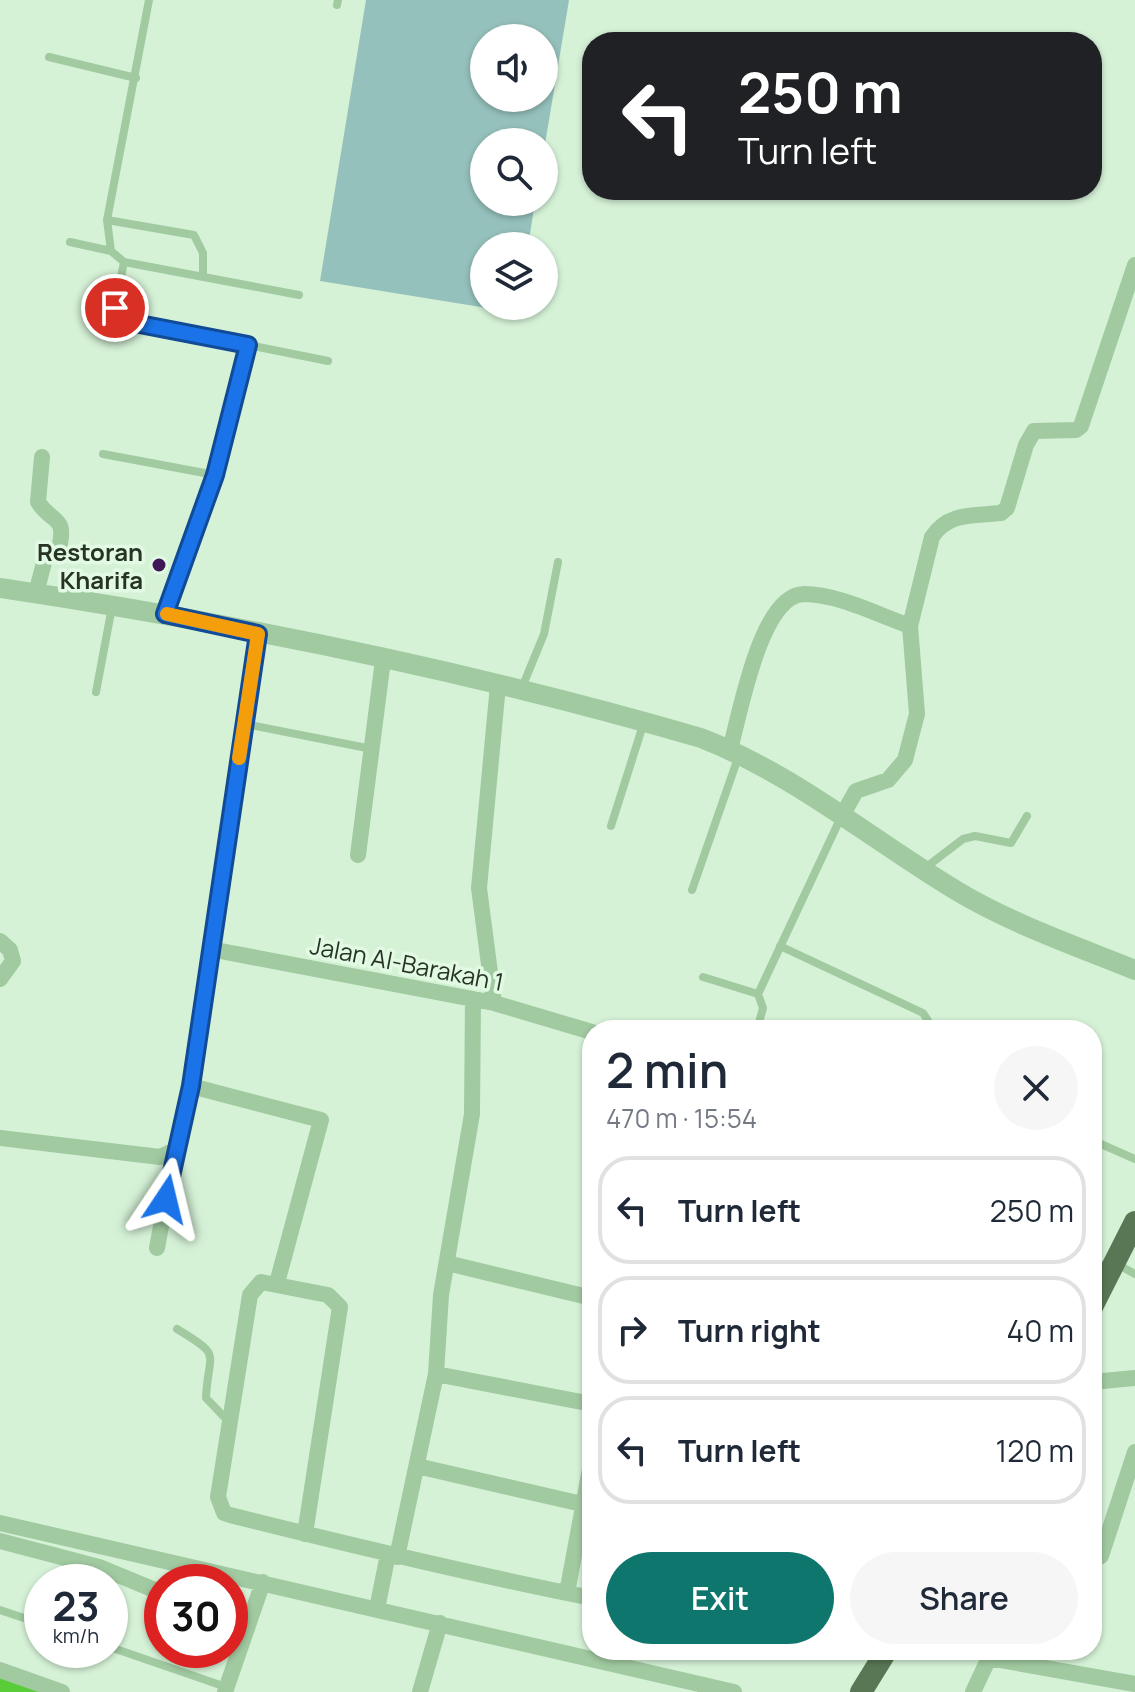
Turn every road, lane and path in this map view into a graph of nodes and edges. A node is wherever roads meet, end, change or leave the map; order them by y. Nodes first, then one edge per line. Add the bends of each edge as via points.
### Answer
1 (149, 0) edge
2 (49, 57) dead end
3 (136, 78) junction
4 (107, 220) junction
5 (70, 242) dead end
6 (111, 251) junction
7 (124, 262) junction
8 (1135, 265) edge
9 (203, 277) junction
10 (299, 295) dead end
11 (248, 345) junction
12 (328, 361) dead end
13 (103, 454) dead end
14 (42, 457) dead end
15 (215, 475) junction
16 (558, 562) dead end
17 (0, 588) edge
18 (36, 593) junction
19 (112, 605) junction
20 (165, 614) junction
21 (910, 626) junction
22 (258, 634) junction
23 (383, 660) junction
24 (498, 685) junction
25 (521, 691) junction
26 (96, 692) dead end
27 (645, 721) junction
28 (245, 724) junction
29 (372, 749) junction
30 (735, 751) junction
31 (843, 814) junction
32 (1027, 816) dead end
33 (611, 826) dead end
34 (358, 855) dead end
35 (925, 869) junction
36 (692, 890) dead end
37 (0, 941) edge
38 (780, 946) junction
39 (210, 949) junction
40 (1135, 970) edge
41 (703, 977) dead end
42 (0, 979) edge
43 (758, 994) junction
44 (473, 999) junction
45 (494, 1003) junction
46 (760, 1020) edge
47 (928, 1020) edge
48 (582, 1029) edge
49 (191, 1086) junction
50 (0, 1138) edge
51 (1102, 1144) edge
52 (175, 1150) junction
53 (1135, 1159) edge
54 (1135, 1222) edge
55 (157, 1248) dead end
56 (447, 1263) junction
57 (1113, 1269) edge
58 (277, 1283) junction
59 (1102, 1289) edge
60 (582, 1296) edge
61 (177, 1329) dead end
62 (436, 1374) junction
63 (1135, 1378) edge
64 (1102, 1381) edge
65 (582, 1402) edge
66 (229, 1423) junction
67 (1135, 1452) edge
68 (417, 1466) junction
69 (582, 1504) joint
70 (0, 1523) edge
71 (305, 1534) junction
72 (0, 1541) edge
73 (1102, 1553) edge
74 (393, 1555) junction
75 (263, 1582) junction
76 (144, 1586) edge
77 (567, 1593) junction
78 (582, 1596) edge
79 (377, 1609) junction
80 (0, 1610) edge
81 (24, 1618) edge
82 (440, 1623) junction
83 (248, 1626) edge
84 (128, 1654) edge
85 (881, 1660) edge
86 (983, 1660) edge
87 (1015, 1660) edge
88 (234, 1668) edge
89 (0, 1670) edge
90 (662, 1684) edge
91 (1135, 1684) edge
92 (226, 1690) edge
93 (62, 1692) edge
94 (420, 1692) edge
95 (734, 1692) edge
96 (861, 1692) edge
97 (973, 1692) edge

1 - 3 lane
2 - 3 lane
3 - 4 lane
4 - 6 lane
4 - 9 lane via 194,235 203,253
5 - 6 lane
6 - 7 lane
7 - 9 lane
7 - 11 lane via 115,308 120,319
8 - 21 street via 1081,426 1040,429 1029,436 1011,504 1001,513 952,518 939,526
9 - 10 lane
11 - 12 lane
11 - 15 lane
13 - 15 lane
14 - 18 street via 38,502 61,523 62,531 59,548 45,559
15 - 20 lane
16 - 25 lane via 544,634
17 - 18 street
18 - 19 street
19 - 20 street
19 - 26 lane
20 - 22 street
21 - 30 street via 821,597 803,594 783,602 761,639
21 - 31 street via 917,714 905,760 888,780 856,791
22 - 23 street
22 - 28 street
23 - 24 street
23 - 29 street
24 - 25 street
24 - 45 street via 479,888
25 - 27 street
27 - 30 street
27 - 33 lane
28 - 29 lane
28 - 39 street
29 - 34 street
30 - 31 street
30 - 36 lane
31 - 35 street
31 - 38 lane
32 - 35 lane via 1011,843 963,839
35 - 40 street via 1005,914
37 - 42 street via 13,961
38 - 43 lane
38 - 47 lane via 923,1013
39 - 44 street, Jalan Al-Barakah 1
39 - 49 street
41 - 43 lane
43 - 46 lane via 763,1008
44 - 45 street, Jalan Al-Barakah 1
44 - 56 street via 472,1114
45 - 48 street, Jalan Al-Barakah 1
49 - 52 street
49 - 58 street via 321,1120
50 - 52 street via 160,1157
51 - 53 lane
52 - 55 street
54 - 57 main road
56 - 60 street
56 - 62 street
57 - 59 main road
58 - 66 street via 261,1282 252,1289
58 - 71 street via 328,1295 340,1307
61 - 66 lane via 211,1354 206,1398
62 - 65 street
62 - 68 street
63 - 64 street
66 - 71 street via 220,1509
67 - 73 street
68 - 69 street
68 - 74 street
69 - 77 street
70 - 75 street
71 - 74 street
72 - 76 street via 99,1567
74 - 77 street
74 - 79 street
75 - 79 street
75 - 83 street
77 - 78 street
79 - 82 street
80 - 81 lane
82 - 90 street
82 - 94 street
84 - 92 lane
85 - 96 main road
86 - 97 street
87 - 91 street
88 - 92 street
89 - 93 street
90 - 95 street

